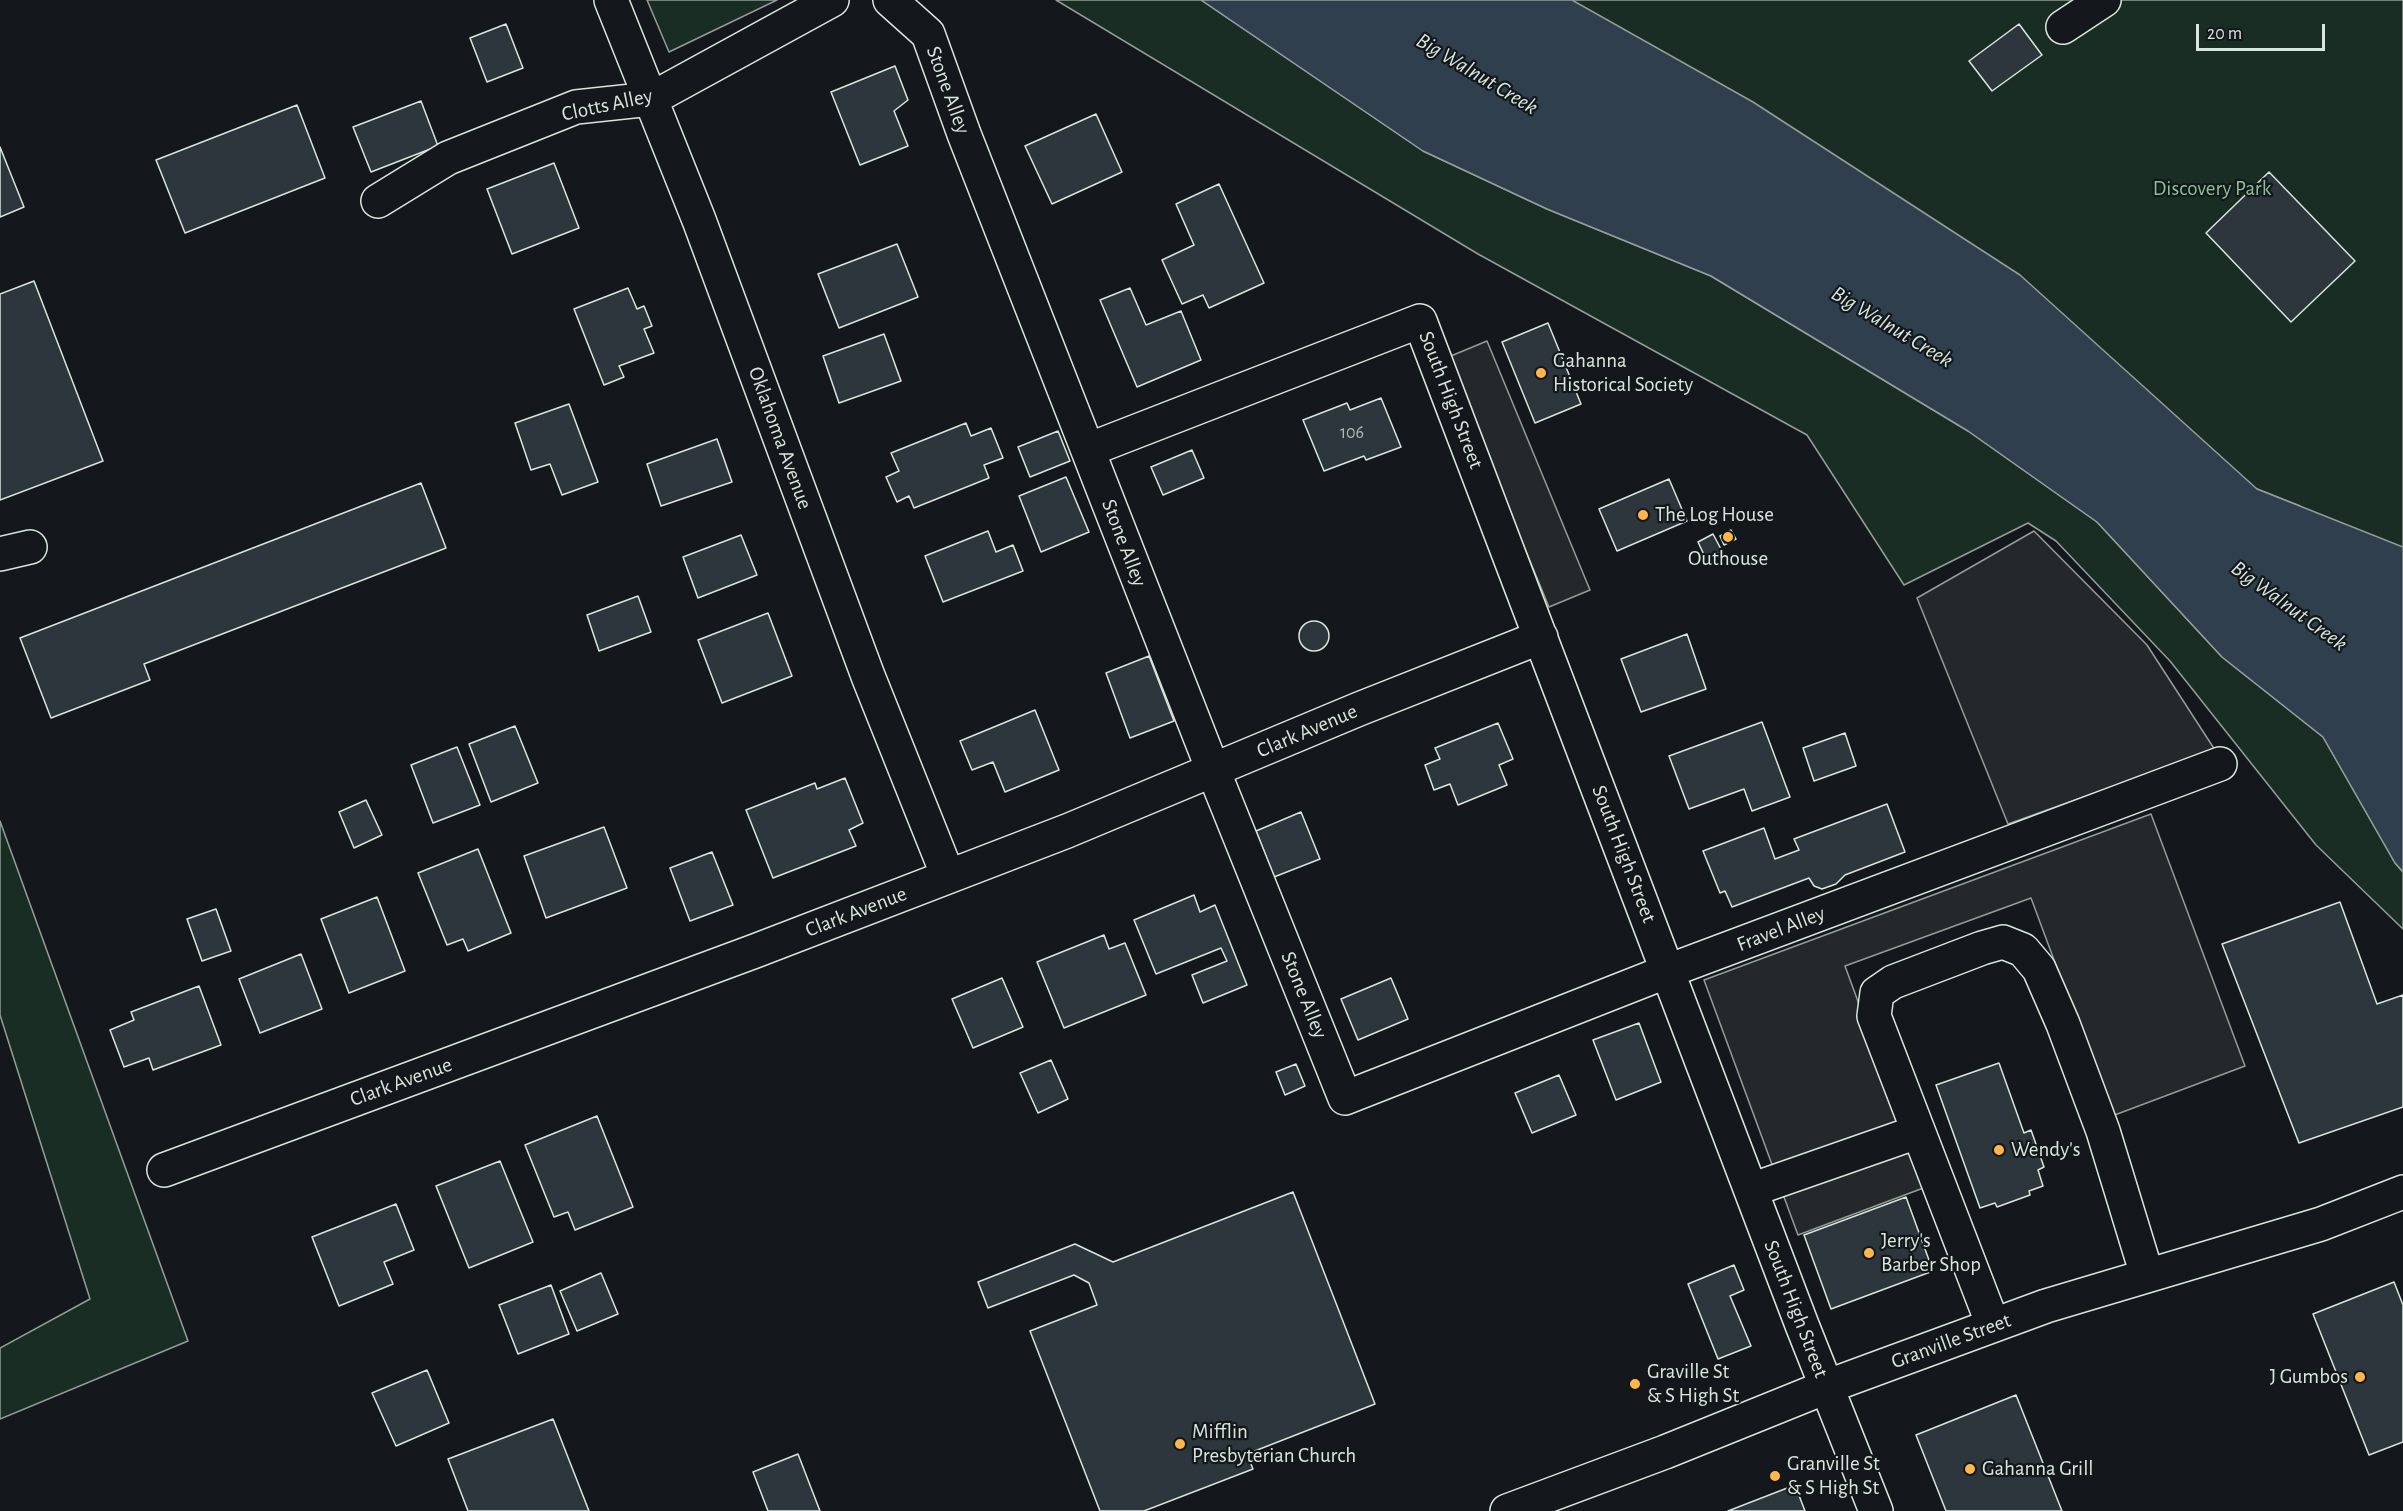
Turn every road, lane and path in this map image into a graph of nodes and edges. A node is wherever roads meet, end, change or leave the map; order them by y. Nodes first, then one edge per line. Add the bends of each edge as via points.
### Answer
1 (611, 0) edge
2 (832, 0) edge
3 (890, 0) edge
4 (2104, 0) edge
5 (2063, 27) dead end
6 (651, 99) junction
7 (378, 201) dead end
8 (1088, 450) junction
9 (1541, 637) junction
10 (2220, 764) dead end
11 (1213, 770) junction
12 (948, 876) junction
13 (1668, 971) junction
14 (1345, 1098) joint
15 (1917, 1132) junction
16 (164, 1170) dead end
17 (1751, 1190) junction
18 (2403, 1192) edge
19 (2147, 1275) junction
20 (1993, 1325) junction
21 (1826, 1387) junction
22 (1507, 1511) edge
23 (1876, 1511) edge

1 - 6 street, Oklahoma Avenue
2 - 6 street, Clotts Alley
3 - 8 street, Stone Alley via 928,34
4 - 5 street
6 - 7 street, Clotts Alley via 576,107 448,158
6 - 12 street, Oklahoma Avenue via 868,676
8 - 9 street, South High Street via 1420,321
8 - 11 street, Stone Alley
9 - 11 street, Clark Avenue
9 - 13 street, South High Street
10 - 13 street, Fravel Alley
11 - 12 street, Clark Avenue
11 - 14 street, Stone Alley
12 - 16 street, Clark Avenue
13 - 14 street, Fravel Alley
13 - 17 street, South High Street
15 - 17 street
15 - 19 street via 1874,1016 1877,993 1893,982 1982,948 2003,942 2023,950 2039,969 2063,1024 2103,1131
15 - 20 street
17 - 21 street, South High Street
18 - 19 street, Granville Street via 2321,1224
19 - 20 street, Granville Street
20 - 21 street, Granville Street
21 - 22 street, Granville Street
21 - 23 street, South High Street

